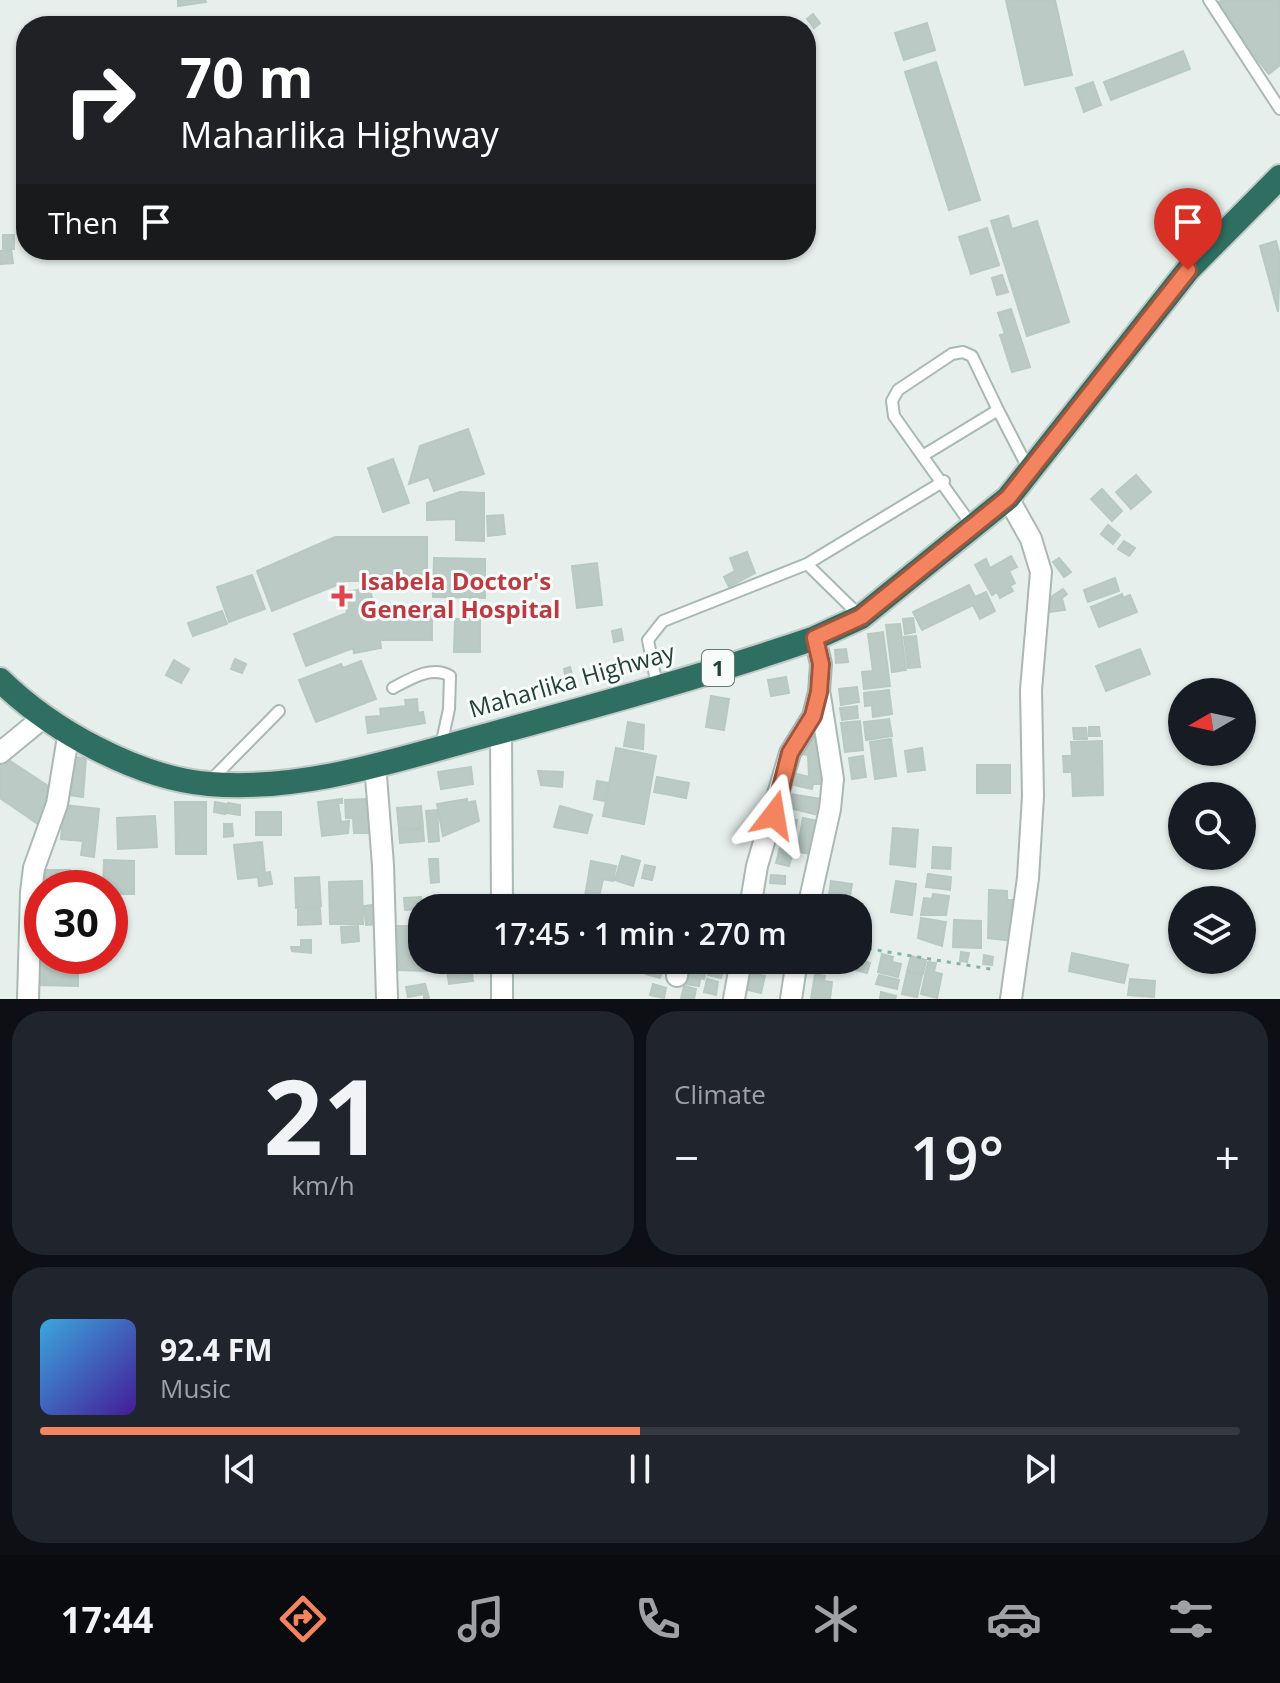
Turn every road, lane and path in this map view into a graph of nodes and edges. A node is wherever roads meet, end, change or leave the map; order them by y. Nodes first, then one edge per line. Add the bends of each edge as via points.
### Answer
1 (1209, 0) edge
2 (1280, 109) edge
3 (1280, 177) edge
4 (998, 410) junction
5 (924, 455) junction
6 (1029, 470) junction
7 (944, 481) junction
8 (1008, 498) junction
9 (974, 528) junction
10 (807, 564) junction
11 (861, 617) junction
12 (815, 638) junction
13 (0, 680) edge
14 (657, 686) junction
15 (393, 688) dead end
16 (819, 692) junction
17 (279, 711) dead end
18 (45, 716) junction
19 (69, 731) junction
20 (501, 731) junction
21 (441, 748) junction
22 (0, 753) edge
23 (375, 764) junction
24 (207, 784) junction
25 (502, 894) edge
26 (752, 894) edge
27 (811, 894) edge
28 (872, 949) edge
29 (1016, 973) junction
30 (502, 974) edge
31 (738, 974) edge
32 (795, 974) edge
33 (28, 999) edge
34 (387, 999) edge
35 (502, 999) edge
36 (734, 999) edge
37 (791, 999) edge
38 (1011, 999) edge

1 - 2 lane
3 - 6 highway, Maharlika Highway / 1 via 1188,270
4 - 5 lane
4 - 5 lane via 972,356 952,354 898,390 892,401 894,416
4 - 6 lane
5 - 7 lane
6 - 8 highway, Maharlika Highway / 1
7 - 9 lane
7 - 10 lane
8 - 9 highway, Maharlika Highway / 1
8 - 29 street via 1031,539 1041,572 1031,690 1031,823
9 - 11 highway, Maharlika Highway / 1
10 - 11 lane
10 - 14 lane via 663,621 648,640
11 - 12 highway, Maharlika Highway / 1
12 - 14 highway, Maharlika Highway / 1
12 - 16 street via 821,664
13 - 18 highway, Maharlika Highway / 1
14 - 20 highway, Maharlika Highway / 1
15 - 21 lane via 426,673 450,676
16 - 26 street via 813,716 790,753
16 - 27 street via 833,779
17 - 24 lane
18 - 19 highway, Maharlika Highway / 1
18 - 22 street
19 - 24 highway, Maharlika Highway / 1 via 146,770
19 - 33 street via 57,804 34,868
20 - 21 highway, Maharlika Highway / 1
20 - 25 street
21 - 23 highway, Maharlika Highway / 1
23 - 24 highway, Maharlika Highway / 1 via 318,779 259,786
23 - 34 street
28 - 29 path
29 - 38 street
30 - 35 street
31 - 36 street
32 - 37 street

